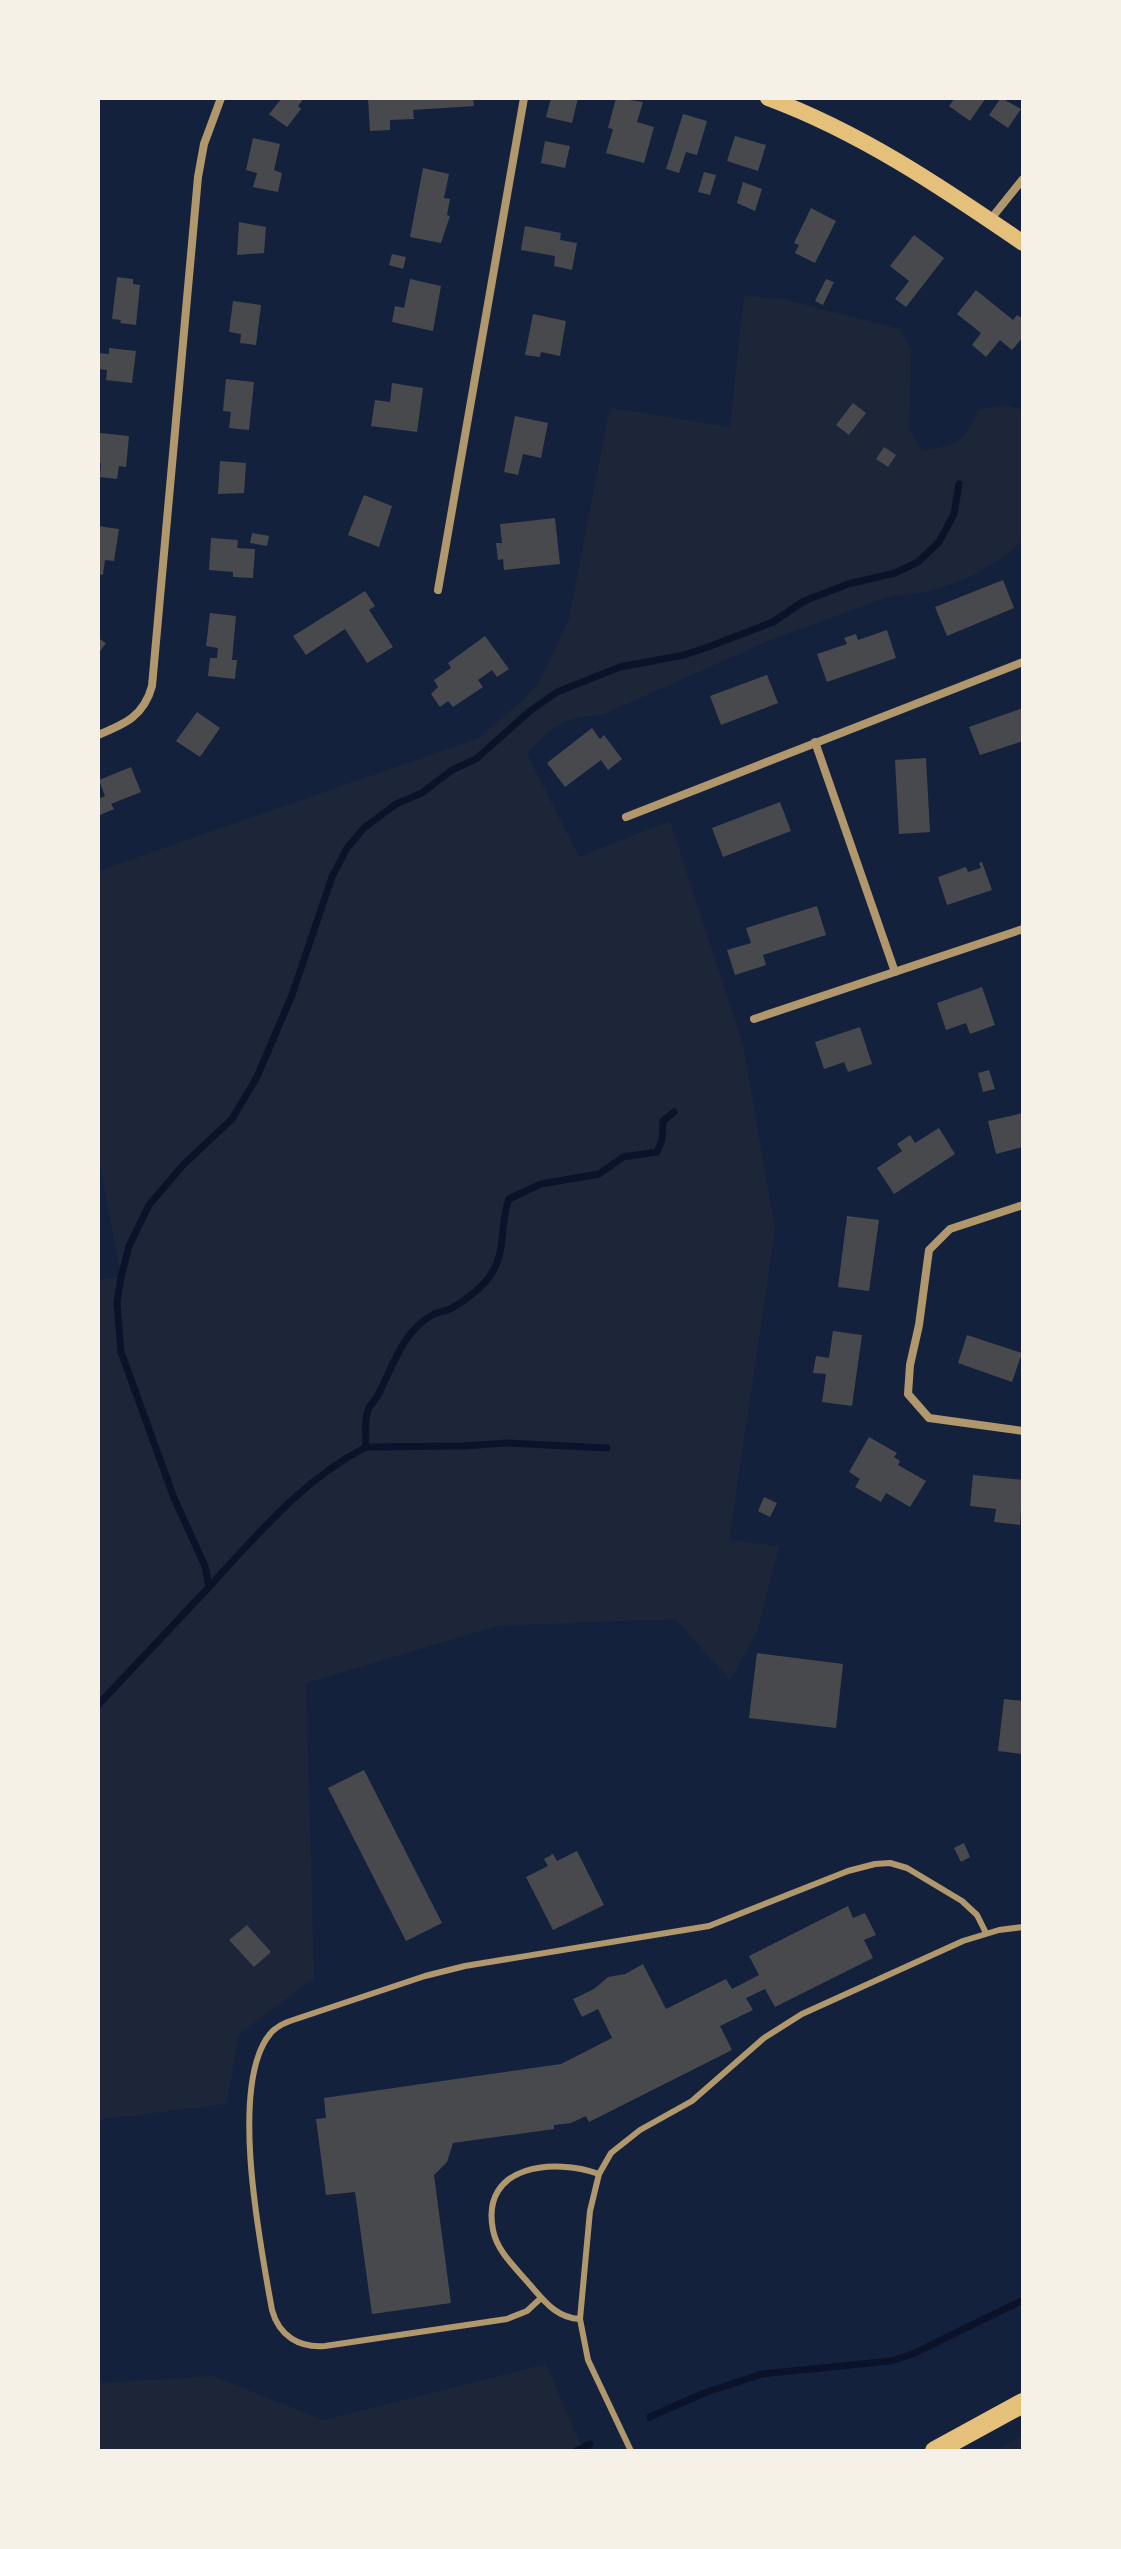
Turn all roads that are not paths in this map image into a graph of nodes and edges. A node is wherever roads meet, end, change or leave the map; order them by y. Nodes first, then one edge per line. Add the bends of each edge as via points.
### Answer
1 (221, 98) edge
2 (524, 98) edge
3 (768, 98) edge
4 (1023, 179) edge
5 (990, 220) junction
6 (1023, 243) edge
7 (438, 590) dead end
8 (1023, 662) edge
9 (98, 735) edge
10 (815, 742) junction
11 (626, 817) dead end
12 (1023, 929) edge
13 (895, 972) junction
14 (754, 1019) dead end
15 (1023, 1205) edge
16 (1023, 1431) edge
17 (1023, 1927) edge
18 (986, 1933) junction
19 (599, 2174) junction
20 (541, 2298) junction
21 (580, 2319) junction
22 (1023, 2403) edge
23 (943, 2449) edge
24 (631, 2451) edge

1 - 9 street via 208,128 198,177 152,686 139,713
2 - 7 street
3 - 5 main road via 866,144
4 - 5 street
5 - 6 main road
8 - 10 street
10 - 11 street
10 - 13 street
12 - 13 street
13 - 14 street
15 - 16 street via 950,1229 929,1250 908,1394 929,1418
17 - 18 lane
18 - 19 lane via 802,2014 692,2101 620,2144
18 - 20 lane via 962,1901 907,1868 875,1864 709,1926 434,1973 276,2028 260,2054 251,2090 248,2140 272,2310 288,2337 318,2346 493,2322 520,2315
19 - 20 lane via 536,2166 515,2175 499,2192 492,2220 496,2240
19 - 21 lane via 590,2211
20 - 21 lane via 562,2316
21 - 24 lane via 588,2360
22 - 23 main road

